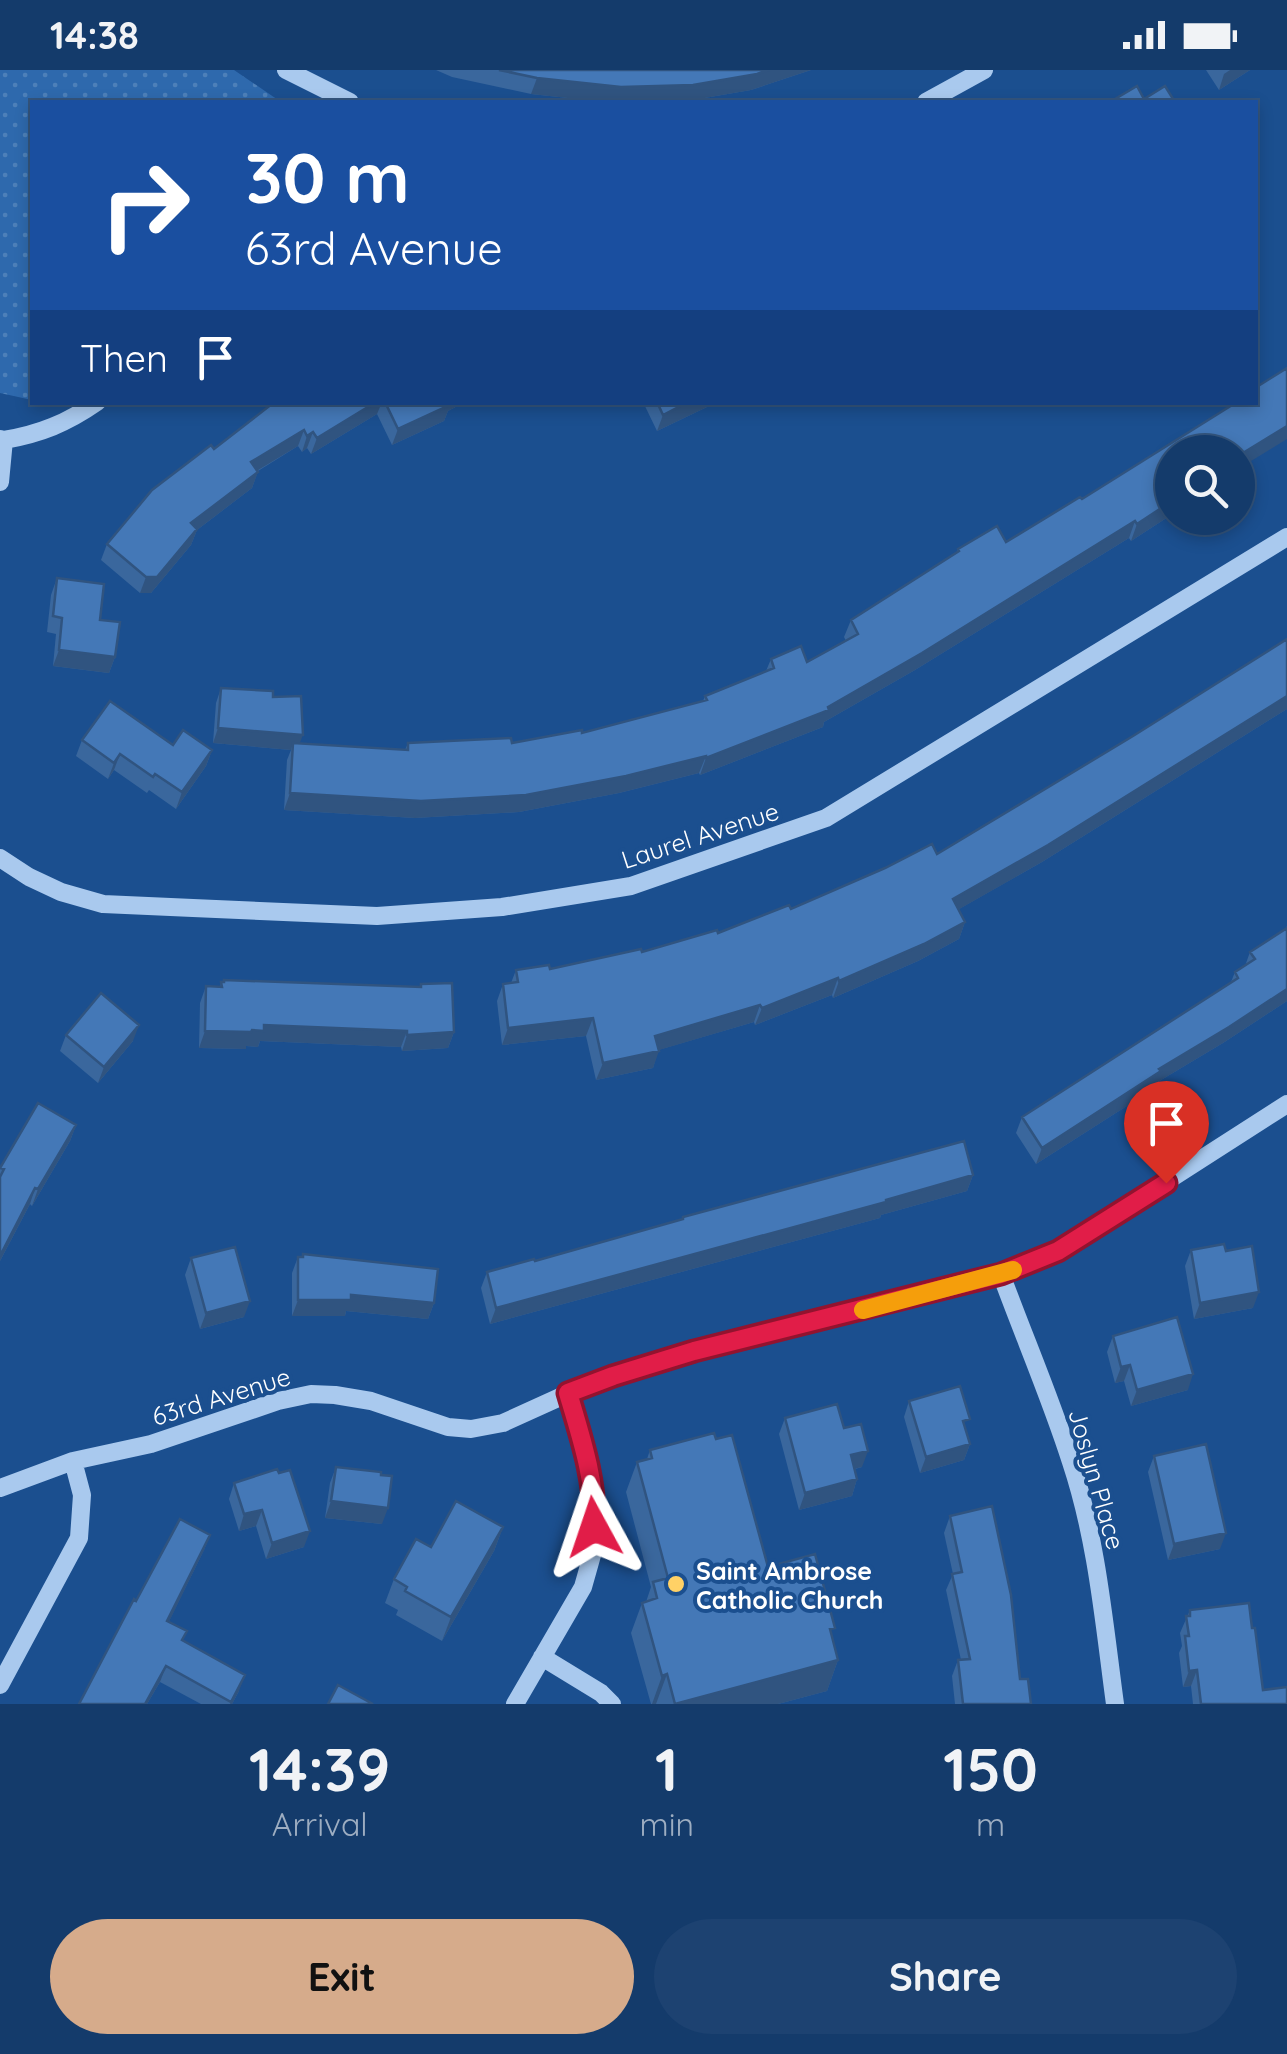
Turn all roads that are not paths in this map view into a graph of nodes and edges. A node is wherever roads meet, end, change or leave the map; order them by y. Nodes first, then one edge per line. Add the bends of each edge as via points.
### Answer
1 (286, 70) edge
2 (984, 70) edge
3 (346, 100) edge
4 (930, 100) edge
5 (92, 405) edge
6 (2, 440) edge
7 (0, 482) edge
8 (1287, 537) edge
9 (0, 858) edge
10 (1287, 1104) edge
11 (1001, 1274) junction
12 (568, 1393) junction
13 (73, 1461) junction
14 (0, 1488) edge
15 (542, 1657) junction
16 (0, 1684) edge
17 (515, 1704) edge
18 (612, 1704) edge
19 (1114, 1704) edge

1 - 3 street
2 - 4 street
5 - 6 street via 35,435
6 - 7 street
8 - 9 street, Laurel Avenue via 826,818 632,886 502,907 377,916 211,909 103,904 62,892
10 - 11 street, 63rd Avenue via 1058,1251
11 - 12 street, 63rd Avenue via 694,1351
11 - 19 street, Joslyn Place via 1084,1508
12 - 13 street, 63rd Avenue via 503,1423 472,1429 372,1402 311,1394
12 - 15 street via 595,1506 594,1548 583,1586
13 - 14 street, 63rd Avenue
13 - 16 street via 82,1495 79,1538
15 - 17 street
15 - 18 street

